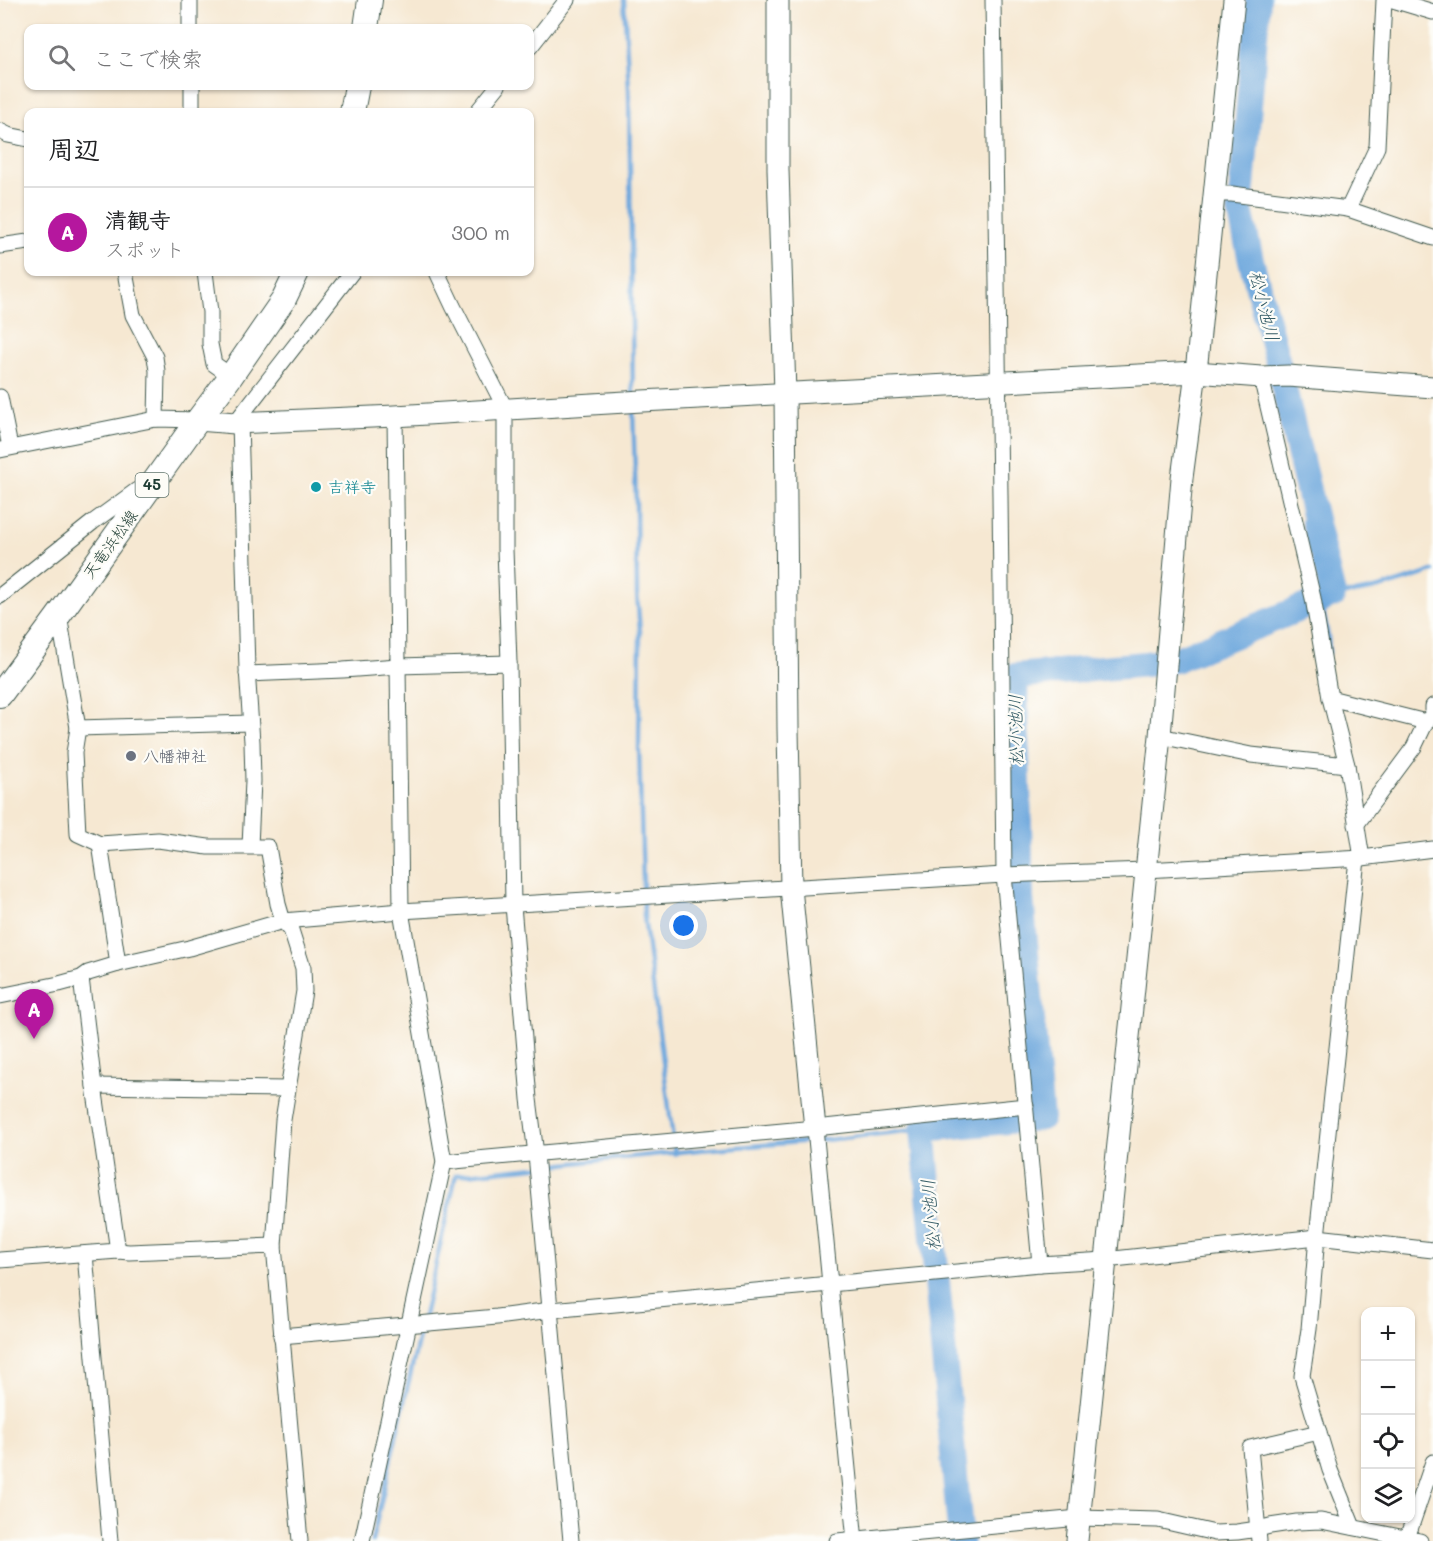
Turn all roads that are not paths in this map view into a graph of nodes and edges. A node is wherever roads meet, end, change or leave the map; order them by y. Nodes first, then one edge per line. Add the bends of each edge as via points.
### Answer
1 (190, 0) edge
2 (370, 0) edge
3 (567, 0) edge
4 (778, 0) edge
5 (993, 0) edge
6 (1234, 0) edge
7 (1384, 0) edge
8 (1393, 0) edge
9 (1433, 12) edge
10 (190, 24) edge
11 (367, 24) edge
12 (534, 42) edge
13 (192, 90) edge
14 (356, 90) edge
15 (495, 90) edge
16 (192, 108) edge
17 (353, 108) edge
18 (480, 108) edge
19 (0, 131) edge
20 (24, 138) edge
21 (1231, 195) junction
22 (1348, 209) junction
23 (1433, 238) edge
24 (24, 243) edge
25 (0, 246) edge
26 (126, 276) edge
27 (206, 276) edge
28 (295, 276) edge
29 (349, 276) edge
30 (439, 276) edge
31 (1197, 372) junction
32 (231, 376) junction
33 (1261, 377) junction
34 (998, 382) junction
35 (1433, 387) edge
36 (785, 393) junction
37 (0, 397) edge
38 (505, 408) junction
39 (395, 416) junction
40 (156, 419) junction
41 (198, 420) junction
42 (238, 422) junction
43 (5, 448) edge
44 (146, 494) junction
45 (0, 596) edge
46 (59, 615) junction
47 (509, 663) junction
48 (398, 666) junction
49 (247, 674) junction
50 (0, 695) edge
51 (1330, 698) junction
52 (1433, 706) edge
53 (1430, 717) edge
54 (250, 723) junction
55 (78, 728) junction
56 (1160, 736) junction
57 (1347, 765) junction
58 (1356, 825) junction
59 (100, 844) junction
60 (250, 846) junction
61 (1433, 849) edge
62 (1359, 859) junction
63 (1146, 870) junction
64 (1007, 875) junction
65 (791, 888) junction
66 (513, 905) junction
67 (401, 911) junction
68 (283, 921) junction
69 (118, 964) junction
70 (81, 978) junction
71 (0, 996) edge
72 (94, 1086) junction
73 (287, 1089) junction
74 (1026, 1107) junction
75 (815, 1128) junction
76 (536, 1156) junction
77 (444, 1162) junction
78 (1317, 1237) junction
79 (273, 1246) junction
80 (1433, 1250) edge
81 (118, 1251) junction
82 (85, 1254) junction
83 (0, 1260) edge
84 (1105, 1260) junction
85 (1040, 1264) junction
86 (830, 1284) junction
87 (551, 1310) junction
88 (410, 1324) junction
89 (281, 1336) junction
90 (1319, 1432) junction
91 (1433, 1462) edge
92 (1079, 1518) junction
93 (1353, 1527) junction
94 (1258, 1535) edge
95 (855, 1540) edge
96 (1410, 1540) edge
97 (110, 1541) edge
98 (300, 1541) edge
99 (362, 1541) edge
100 (571, 1541) edge
101 (837, 1541) edge
102 (1077, 1541) edge

1 - 10 street
2 - 11 main road
3 - 12 street
4 - 36 street via 778,169
5 - 34 street
6 - 21 street
7 - 22 street via 1377,147
8 - 9 street
13 - 16 street
14 - 17 main road
15 - 18 street
19 - 20 street
21 - 22 street
21 - 31 street
22 - 23 street
24 - 25 street
26 - 40 street via 133,315 155,357
27 - 32 street via 214,364
28 - 32 main road, 天竜浜松線 / 45 via 284,299
29 - 42 street
30 - 38 street
31 - 33 street
31 - 34 street
31 - 56 street via 1182,478
32 - 41 main road, 天竜浜松線 / 45
33 - 35 street
33 - 51 street via 1314,605
34 - 36 street
34 - 64 street
36 - 38 street
36 - 65 street
37 - 43 street
38 - 39 street
38 - 47 street
39 - 42 street
39 - 48 street
40 - 41 street
40 - 43 street
41 - 42 street
41 - 44 main road, 天竜浜松線 / 45
42 - 49 street
44 - 45 street via 136,490
44 - 46 main road, 天竜浜松線 / 45
46 - 50 main road, 天竜浜松線 / 45
46 - 55 street
47 - 48 street
47 - 66 street
48 - 49 street
48 - 67 street
49 - 54 street
51 - 53 street
51 - 57 street
52 - 53 street
53 - 58 street via 1414,747
54 - 55 street
54 - 60 street
55 - 59 street via 74,753 78,834
56 - 57 street via 1251,755
56 - 63 street
57 - 58 street
58 - 62 street
59 - 60 street via 158,840 208,847
59 - 69 street
60 - 68 street via 268,847
61 - 62 street
62 - 63 street
62 - 78 street
63 - 64 street
63 - 84 street
64 - 65 street
64 - 74 street
65 - 66 street
65 - 75 street
66 - 67 street
66 - 76 street
67 - 68 street
67 - 77 street
68 - 69 street
68 - 73 street via 291,930 304,979
69 - 70 street
70 - 71 street
70 - 72 street
72 - 73 street
72 - 81 street
73 - 79 street
74 - 75 street
74 - 85 street
75 - 76 street
75 - 86 street
76 - 77 street
76 - 87 street
77 - 88 street
78 - 80 street
78 - 84 street
78 - 90 street via 1302,1376
79 - 81 street
79 - 89 street
81 - 82 street
82 - 83 street
82 - 97 street
84 - 85 street
84 - 92 street
85 - 86 street
86 - 87 street
86 - 95 street
87 - 88 street
87 - 100 street
88 - 89 street
88 - 99 street
89 - 98 street
90 - 93 street
90 - 94 street via 1250,1448
91 - 96 street
92 - 94 street via 1158,1520 1215,1533
92 - 95 street
92 - 102 street
93 - 94 street via 1320,1521 1297,1522 1270,1526
93 - 96 street
95 - 101 street

